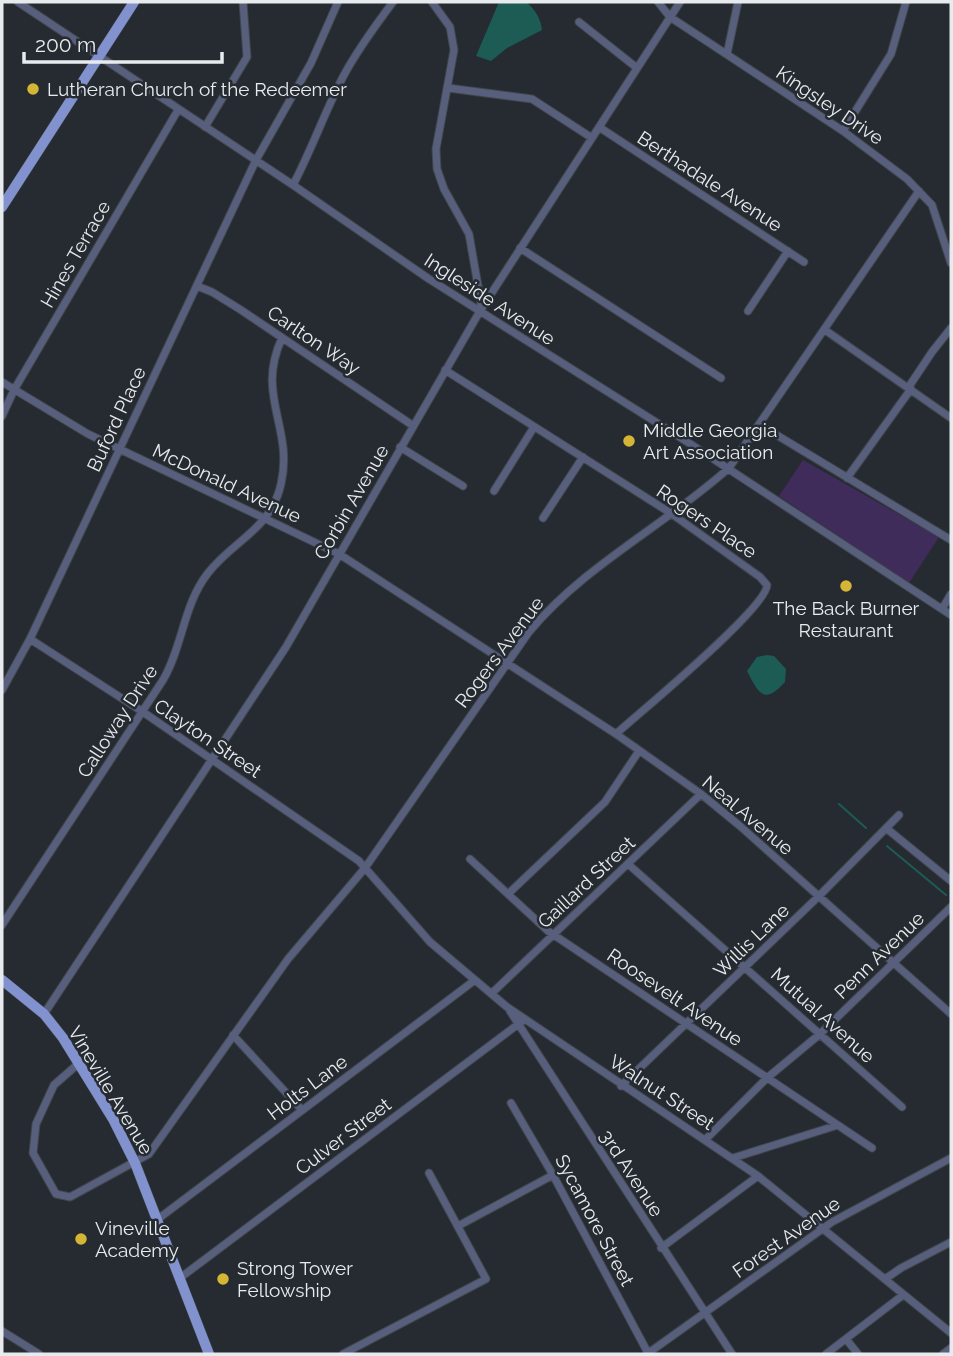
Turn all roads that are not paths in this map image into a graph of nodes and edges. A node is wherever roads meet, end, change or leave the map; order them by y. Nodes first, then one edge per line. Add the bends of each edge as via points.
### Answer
1 (18, 2) edge
2 (134, 2) edge
3 (243, 2) edge
4 (338, 2) edge
5 (393, 2) edge
6 (432, 2) edge
7 (658, 2) edge
8 (680, 2) edge
9 (738, 2) edge
10 (906, 2) edge
11 (670, 17) junction
12 (579, 22) dead end
13 (727, 54) junction
14 (99, 57) junction
15 (638, 68) junction
16 (447, 88) junction
17 (178, 110) junction
18 (205, 127) junction
19 (599, 127) junction
20 (843, 131) junction
21 (592, 138) junction
22 (256, 160) junction
23 (293, 185) junction
24 (919, 191) junction
25 (2, 207) edge
26 (520, 248) junction
27 (788, 251) junction
28 (804, 262) dead end
29 (951, 263) edge
30 (197, 286) junction
31 (480, 311) junction
32 (748, 311) dead end
33 (951, 328) edge
34 (825, 330) junction
35 (282, 338) junction
36 (445, 370) junction
37 (721, 378) dead end
38 (2, 382) edge
39 (910, 389) junction
40 (14, 390) junction
41 (2, 416) edge
42 (951, 418) edge
43 (412, 425) junction
44 (760, 425) junction
45 (534, 427) junction
46 (400, 447) junction
47 (119, 449) junction
48 (583, 457) junction
49 (729, 468) junction
50 (847, 478) junction
51 (463, 486) dead end
52 (494, 491) dead end
53 (672, 514) junction
54 (266, 518) junction
55 (543, 518) dead end
56 (951, 540) edge
57 (339, 554) junction
58 (951, 594) edge
59 (942, 609) junction
60 (951, 615) edge
61 (30, 639) junction
62 (506, 664) junction
63 (2, 690) edge
64 (143, 712) junction
65 (616, 734) junction
66 (639, 751) junction
67 (213, 761) junction
68 (701, 793) junction
69 (899, 815) dead end
70 (886, 828) junction
71 (470, 859) dead end
72 (628, 864) junction
73 (365, 868) junction
74 (951, 881) edge
75 (508, 894) junction
76 (819, 896) junction
77 (951, 907) edge
78 (2, 925) edge
79 (553, 934) junction
80 (895, 963) junction
81 (746, 967) junction
82 (2, 980) edge
83 (475, 980) junction
84 (492, 993) junction
85 (44, 1014) junction
86 (951, 1014) edge
87 (521, 1022) junction
88 (686, 1023) junction
89 (820, 1034) junction
90 (233, 1035) junction
91 (78, 1064) junction
92 (767, 1078) junction
93 (621, 1086) junction
94 (511, 1103) dead end
95 (902, 1107) dead end
96 (302, 1111) junction
97 (835, 1126) junction
98 (705, 1140) junction
99 (872, 1148) dead end
100 (733, 1158) junction
101 (951, 1158) edge
102 (135, 1163) junction
103 (429, 1173) dead end
104 (554, 1175) junction
105 (758, 1176) junction
106 (158, 1219) junction
107 (458, 1226) junction
108 (824, 1228) junction
109 (951, 1242) edge
110 (661, 1248) junction
111 (180, 1278) junction
112 (885, 1279) junction
113 (903, 1295) junction
114 (705, 1314) junction
115 (2, 1331) edge
116 (951, 1332) edge
117 (846, 1339) junction
118 (951, 1348) edge
119 (39, 1354) edge
120 (209, 1354) edge
121 (343, 1354) edge
122 (647, 1354) edge
123 (732, 1354) edge
124 (827, 1354) edge
125 (858, 1354) edge
126 (943, 1354) edge

1 - 14 street, Ingleside Avenue
2 - 14 main road
3 - 18 street via 247,57
4 - 22 street, Buford Place via 311,63
5 - 23 street via 343,77
6 - 16 street via 453,37
7 - 11 street, Kingsley Drive
8 - 11 street, Corbin Avenue
9 - 13 street
10 - 20 street via 891,54
11 - 13 street, Kingsley Drive
11 - 15 street, Corbin Avenue
12 - 15 street
13 - 20 street, Kingsley Drive
14 - 17 street, Ingleside Avenue
14 - 25 main road
15 - 19 street, Corbin Avenue
16 - 21 street via 532,99
16 - 31 street via 437,169 468,234
17 - 18 street, Ingleside Avenue
17 - 40 street, Hines Terrace
18 - 22 street, Ingleside Avenue
19 - 21 street, Corbin Avenue
19 - 27 street, Berthadale Avenue
20 - 24 street, Kingsley Drive
21 - 26 street, Corbin Avenue
22 - 23 street, Ingleside Avenue
22 - 30 street, Buford Place
23 - 31 street, Ingleside Avenue
24 - 29 street, Kingsley Drive via 932,205
24 - 34 street, Rogers Avenue
26 - 31 street, Corbin Avenue
26 - 37 street
27 - 28 street, Berthadale Avenue
27 - 32 street
30 - 35 street, Carlton Way
30 - 47 street, Buford Place
31 - 36 street, Corbin Avenue
31 - 49 street, Ingleside Avenue
33 - 39 street
34 - 39 street
34 - 44 street, Rogers Avenue
35 - 43 street, Carlton Way
35 - 54 street, Calloway Drive via 271,375 285,458 281,485
36 - 43 street, Corbin Avenue
36 - 45 street, Rogers Place
38 - 40 street, McDonald Avenue
39 - 42 street
39 - 50 street
40 - 41 street, Hines Terrace
40 - 47 street, McDonald Avenue
43 - 46 street, Corbin Avenue
44 - 49 street, Rogers Avenue
44 - 50 street
45 - 48 street, Rogers Place
45 - 52 street
46 - 51 street
46 - 57 street, Corbin Avenue
47 - 54 street, McDonald Avenue
47 - 61 street, Buford Place
48 - 53 street, Rogers Place
48 - 55 street
49 - 53 street, Rogers Avenue
49 - 59 street, Ingleside Avenue
50 - 56 street
53 - 62 street, Rogers Avenue via 565,593
53 - 65 street, Rogers Place via 760,577 767,590 722,639
54 - 57 street, McDonald Avenue
54 - 64 street, Calloway Drive via 199,586 174,660
57 - 62 street, McDonald Avenue
57 - 67 street, Corbin Avenue
58 - 59 street
59 - 60 street, Ingleside Avenue
61 - 63 street, Buford Place
61 - 64 street, Clayton Street
62 - 65 street, Neal Avenue
62 - 73 street, Rogers Avenue
64 - 67 street, Clayton Street
64 - 78 street, Calloway Drive
65 - 66 street, Neal Avenue
66 - 68 street, Neal Avenue
66 - 75 street via 605,802
67 - 73 street, Clayton Street
67 - 85 street, Corbin Avenue
68 - 72 street, Gaillard Street
68 - 76 street, Neal Avenue
69 - 70 street, Willis Lane
70 - 74 street
70 - 76 street, Willis Lane
71 - 75 street, Roosevelt Avenue
72 - 79 street, Gaillard Street
72 - 81 street, Mutual Avenue
73 - 83 street via 425,937
73 - 90 street, Rogers Avenue via 288,959
75 - 79 street, Roosevelt Avenue
76 - 80 street, Neal Avenue
76 - 81 street, Willis Lane
77 - 80 street, Penn Avenue
79 - 84 street, Gaillard Street
79 - 88 street, Roosevelt Avenue
80 - 86 street, Neal Avenue
80 - 89 street, Penn Avenue
81 - 88 street, Willis Lane
81 - 89 street, Mutual Avenue
82 - 85 main road, Vineville Avenue
83 - 84 street
83 - 96 street, Holts Lane
84 - 87 street, 3rd Avenue
85 - 91 main road, Vineville Avenue
87 - 93 street, Walnut Street
87 - 110 street, 3rd Avenue
87 - 111 street, Culver Street
88 - 92 street, Roosevelt Avenue
88 - 93 street, Willis Lane
89 - 92 street, Penn Avenue
89 - 95 street, Mutual Avenue
90 - 96 street
90 - 102 street, Rogers Avenue via 160,1141
91 - 102 main road, Vineville Avenue
91 - 102 street, Rogers Avenue via 54,1084 36,1124 33,1153 56,1194 70,1197
92 - 97 street, Roosevelt Avenue
92 - 98 street, Penn Avenue
93 - 98 street, Walnut Street
94 - 104 street, Sycamore Street
96 - 106 street, Holts Lane
97 - 99 street, Roosevelt Avenue
97 - 100 street
98 - 100 street, Walnut Street
100 - 105 street, Walnut Street
101 - 108 street, Forest Avenue
102 - 106 main road, Vineville Avenue
103 - 107 street
104 - 107 street
104 - 122 street, Sycamore Street
105 - 108 street, Walnut Street
105 - 110 street
106 - 111 main road, Vineville Avenue
107 - 121 street via 486,1279
108 - 112 street, Walnut Street
108 - 114 street, Forest Avenue
109 - 112 street
110 - 114 street, 3rd Avenue
111 - 120 main road, Vineville Avenue
112 - 113 street, Walnut Street
113 - 116 street, Walnut Street
113 - 117 street
114 - 122 street, Forest Avenue
114 - 123 street, 3rd Avenue
115 - 119 street
117 - 124 street
117 - 125 street
118 - 126 street

